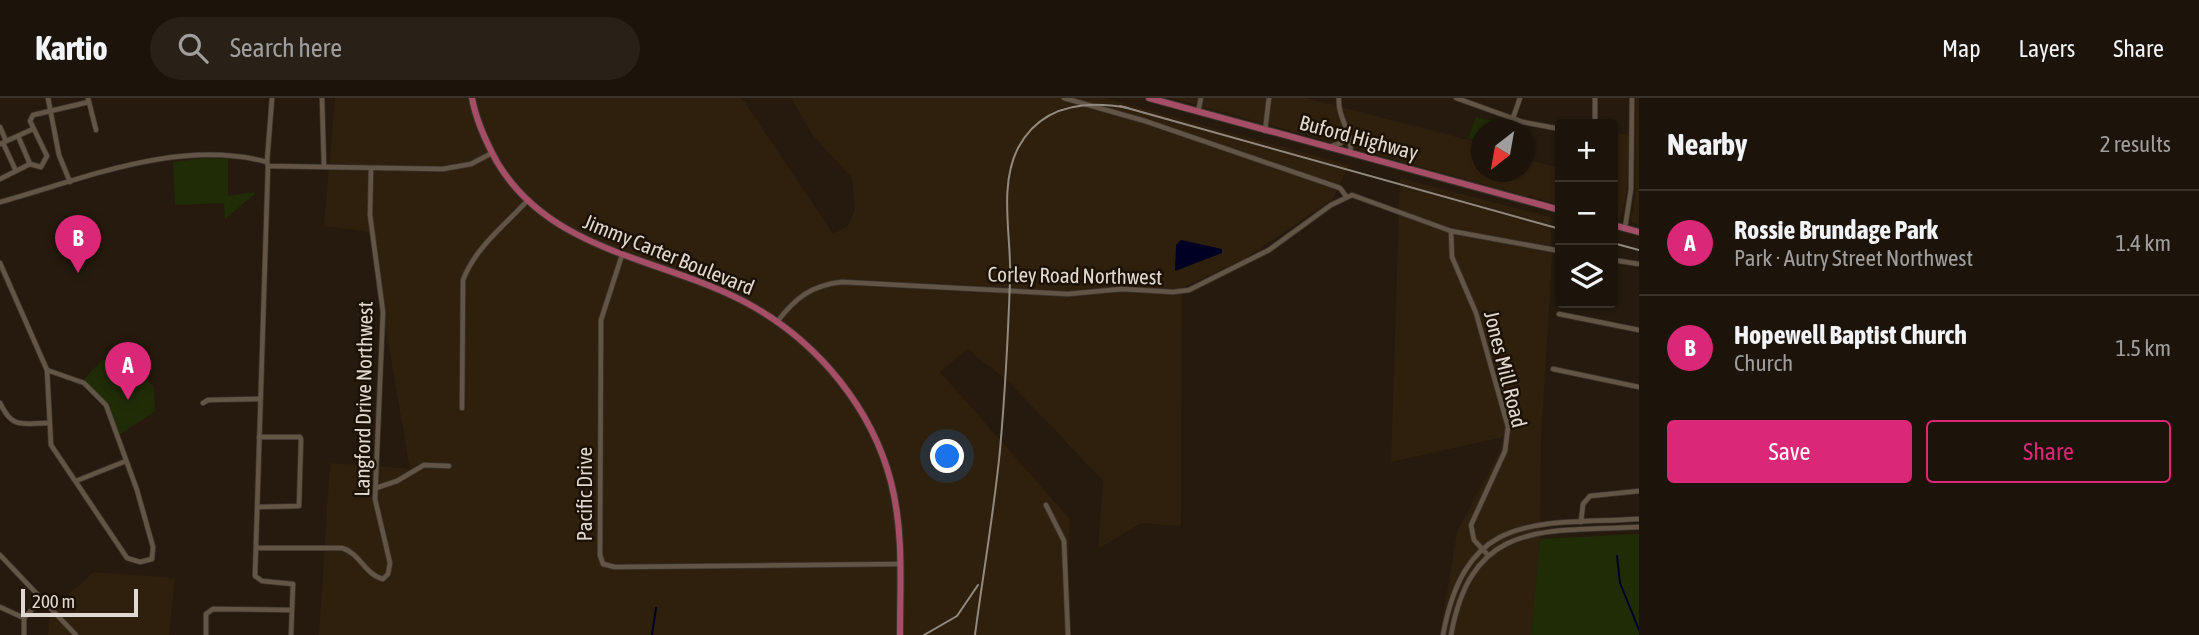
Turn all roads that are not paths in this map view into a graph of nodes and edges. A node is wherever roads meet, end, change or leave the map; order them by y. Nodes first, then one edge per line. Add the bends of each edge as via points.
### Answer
1 (48, 98) edge
2 (272, 98) edge
3 (322, 98) edge
4 (472, 98) edge
5 (1064, 98) edge
6 (1149, 98) edge
7 (1201, 98) edge
8 (1269, 98) edge
9 (1339, 98) edge
10 (1456, 98) edge
11 (1520, 98) edge
12 (1595, 98) edge
13 (1632, 98) edge
14 (89, 100) edge
15 (50, 111) junction
16 (1198, 112) junction
17 (1513, 118) junction
18 (1595, 119) edge
19 (0, 127) edge
20 (1555, 128) edge
21 (33, 129) junction
22 (96, 130) dead end
23 (1265, 131) junction
24 (1347, 131) junction
25 (18, 136) junction
26 (3, 143) edge
27 (1330, 147) junction
28 (492, 153) junction
29 (1350, 153) junction
30 (30, 164) junction
31 (267, 164) junction
32 (324, 167) junction
33 (371, 168) junction
34 (16, 171) junction
35 (0, 179) edge
36 (70, 182) junction
37 (1346, 196) junction
38 (527, 201) junction
39 (0, 202) edge
40 (1555, 209) edge
41 (1618, 226) edge
42 (1625, 228) junction
43 (1451, 231) junction
44 (1639, 232) edge
45 (1555, 250) edge
46 (622, 255) junction
47 (1618, 261) edge
48 (0, 263) edge
49 (1639, 264) edge
50 (1559, 314) dead end
51 (777, 322) junction
52 (1639, 330) edge
53 (1553, 369) dead end
54 (47, 370) junction
55 (1639, 387) edge
56 (260, 400) junction
57 (203, 403) dead end
58 (0, 404) edge
59 (462, 408) dead end
60 (48, 423) junction
61 (260, 437) junction
62 (126, 461) junction
63 (449, 466) dead end
64 (76, 481) junction
65 (376, 488) junction
66 (1639, 491) edge
67 (1046, 505) dead end
68 (258, 508) junction
69 (1639, 519) edge
70 (1581, 522) junction
71 (1639, 527) edge
72 (256, 548) junction
73 (1482, 550) junction
74 (0, 555) edge
75 (1488, 555) junction
76 (901, 564) junction
77 (42, 599) junction
78 (0, 607) edge
79 (292, 610) junction
80 (24, 618) junction
81 (24, 635) edge
82 (76, 635) edge
83 (206, 635) edge
84 (291, 635) edge
85 (900, 635) edge
86 (1068, 635) edge
87 (1443, 635) edge
88 (1451, 635) edge

1 - 15 street
2 - 31 street
3 - 32 street
4 - 28 main road, Jimmy Carter Boulevard
5 - 37 street via 1267,161 1340,188
6 - 16 main road, Buford Highway
7 - 16 street
8 - 23 street
9 - 24 street via 1338,114
10 - 17 street
11 - 17 street
12 - 18 street
13 - 42 street via 1631,189
14 - 15 street
14 - 22 street
15 - 21 street via 33,115
15 - 36 street
16 - 23 main road, Buford Highway
17 - 20 street
19 - 26 street
21 - 25 street
21 - 30 street via 47,156 41,167
23 - 27 main road, Buford Highway
24 - 27 street via 1341,143
24 - 29 street
25 - 26 street
25 - 30 street
26 - 34 street
27 - 29 main road, Buford Highway
28 - 33 street via 473,164 450,168
28 - 38 main road, Jimmy Carter Boulevard
29 - 40 main road, Buford Highway
30 - 34 street
31 - 32 street
31 - 36 street via 217,155 181,157
31 - 56 street
32 - 33 street
33 - 65 street, Langford Drive Northwest via 370,215 383,308
34 - 35 street
36 - 39 street
37 - 43 street
37 - 51 street, Corley Road Northwest via 1269,250 1189,290 1068,294 842,282 811,290
38 - 46 main road, Jimmy Carter Boulevard via 574,235
38 - 59 street via 481,248 463,280
41 - 42 main road
42 - 44 main road
43 - 45 street
43 - 73 street, Jones Mill Road via 1452,257 1476,313 1508,427 1505,451 1472,522 1472,536
46 - 51 main road, Jimmy Carter Boulevard via 728,294
46 - 76 street, Pacific Drive via 601,320 603,564
47 - 49 street
48 - 54 street
50 - 52 street
51 - 76 main road, Jimmy Carter Boulevard via 828,367 869,426 890,481
53 - 55 street
54 - 60 street
54 - 62 street via 84,383 106,405
56 - 57 street
56 - 61 street
58 - 60 street via 18,424
60 - 64 street via 51,445
61 - 68 street
61 - 68 street via 302,440 299,506
62 - 64 street
62 - 64 street via 151,540 152,559 139,562 127,558
63 - 65 street via 424,465
65 - 72 street, Langford Drive Northwest via 390,563 383,579 342,548
66 - 70 street via 1590,496 1583,504
67 - 86 street via 1064,541
68 - 72 street
69 - 70 street
70 - 73 street via 1518,529
71 - 75 street via 1530,534
72 - 79 street via 255,576 293,584
73 - 75 street
73 - 87 street via 1456,584
74 - 77 street
75 - 88 street via 1463,587
76 - 85 main road, Jimmy Carter Boulevard
77 - 80 street
77 - 82 street
78 - 80 street
79 - 83 street via 213,609 206,614
79 - 84 street
80 - 81 street

